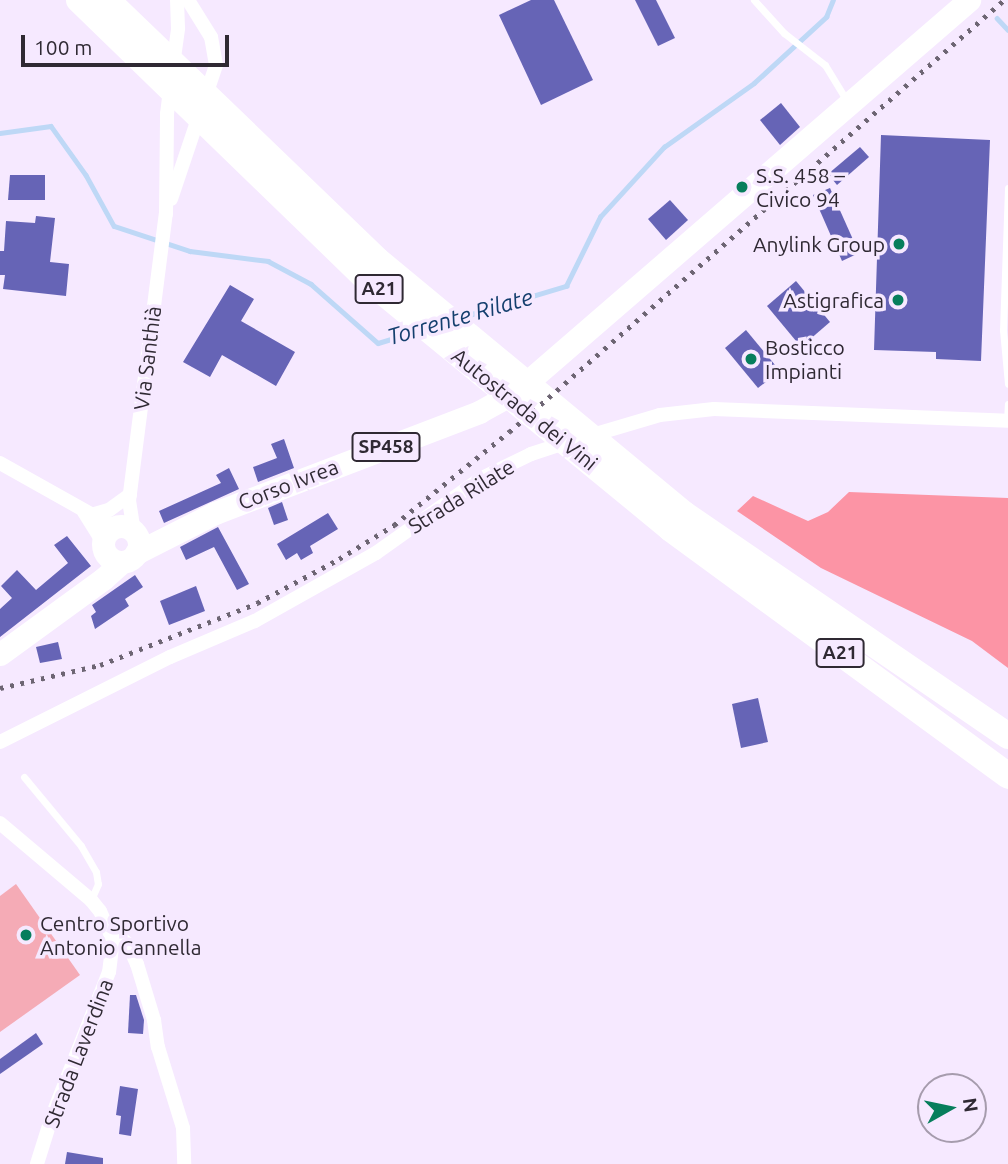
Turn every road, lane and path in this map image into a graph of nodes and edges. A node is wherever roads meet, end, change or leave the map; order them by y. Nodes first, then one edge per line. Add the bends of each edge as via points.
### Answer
1 (79, 0) edge
2 (177, 0) edge
3 (188, 0) edge
4 (754, 0) edge
5 (969, 0) edge
6 (112, 15) edge
7 (849, 105) junction
8 (1008, 188) edge
9 (166, 214) junction
10 (1008, 384) edge
11 (1008, 404) edge
12 (1007, 421) edge
13 (0, 463) edge
14 (129, 498) junction
15 (87, 513) junction
16 (677, 521) junction
17 (121, 541) junction
18 (33, 631) junction
19 (0, 654) edge
20 (0, 665) edge
21 (1008, 736) edge
22 (0, 742) edge
23 (24, 776) dead end
24 (1008, 776) edge
25 (0, 823) edge
26 (90, 900) junction
27 (113, 940) junction
28 (37, 1164) edge
29 (184, 1164) edge

1 - 6 highway, Autostrada dei Vini / A21
2 - 9 street, Via Santhià via 167,114
3 - 9 street, Via Santhià via 211,37 216,65
4 - 7 lane via 784,33 825,65
5 - 7 main road, SP458
6 - 16 highway, Autostrada dei Vini / A21 via 367,279
7 - 17 main road, Corso Ivrea / SP458 via 517,391 479,412 215,513 168,536
8 - 10 lane via 1003,330
9 - 14 street, Via Santhià
11 - 12 lane
12 - 22 street, Strada Rilate via 714,408 660,415 531,454 480,479 376,553 256,621 170,657
13 - 15 street
14 - 15 street via 109,510
14 - 17 street, Via Santhià
15 - 17 street
16 - 21 highway, Autostrada dei Vini / A21
16 - 24 highway, Autostrada dei Vini / A21
17 - 18 main road via 92,584
18 - 19 main road
18 - 20 main road
23 - 26 lane via 96,872 98,884
25 - 26 street, Strada Laverdina
26 - 27 street, Strada Laverdina
27 - 28 street, Strada Laverdina via 109,972
27 - 29 street, Strada Laverdina via 128,944 137,964 183,1128

